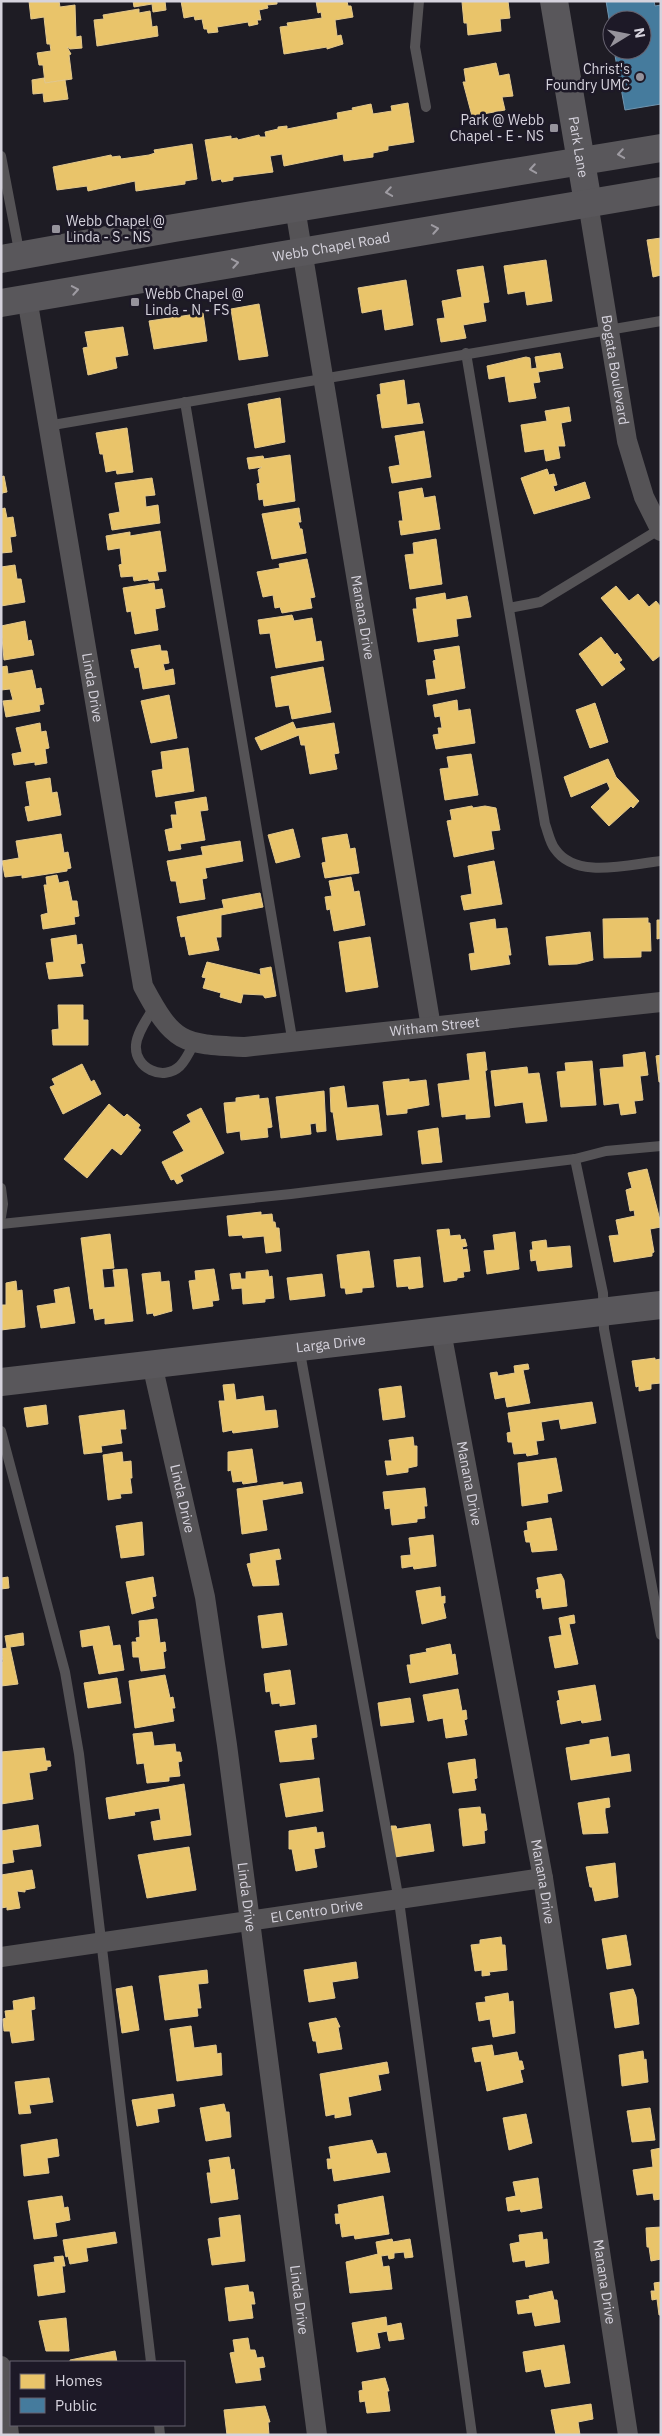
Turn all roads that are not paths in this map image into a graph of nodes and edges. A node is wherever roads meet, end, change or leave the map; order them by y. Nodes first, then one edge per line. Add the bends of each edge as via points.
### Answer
1 (419, 1) edge
2 (554, 1) edge
3 (426, 107) dead end
4 (661, 148) edge
5 (1, 156) edge
6 (581, 161) junction
7 (661, 191) edge
8 (588, 203) junction
9 (296, 208) junction
10 (303, 251) junction
11 (10, 258) edge
12 (14, 300) edge
13 (661, 321) edge
14 (609, 329) junction
15 (466, 353) junction
16 (324, 377) junction
17 (185, 402) junction
18 (47, 426) junction
19 (660, 530) edge
20 (509, 608) junction
21 (661, 861) edge
22 (661, 1002) edge
23 (154, 1007) junction
24 (431, 1027) junction
25 (201, 1044) junction
26 (293, 1044) junction
27 (661, 1146) edge
28 (575, 1159) junction
29 (1, 1188) edge
30 (1, 1216) edge
31 (1, 1224) edge
32 (661, 1305) edge
33 (603, 1311) junction
34 (441, 1331) junction
35 (299, 1347) junction
36 (152, 1364) junction
37 (1, 1382) edge
38 (1, 1431) edge
39 (661, 1636) edge
40 (544, 1878) junction
41 (399, 1900) junction
42 (249, 1922) junction
43 (100, 1942) junction
44 (1, 1957) edge
45 (151, 2361) edge
46 (1, 2366) edge
47 (10, 2435) edge
48 (317, 2435) edge
49 (472, 2435) edge
50 (628, 2435) edge

1 - 3 lane via 415,47
2 - 6 main road, Park Lane
4 -> 6 main road
5 - 11 lane
6 - 8 main road, Park Lane
6 -> 9 main road
7 - 8 main road, Webb Chapel Road
10 -> 8 main road, Webb Chapel Road
8 - 14 street, Bogata Boulevard
9 - 10 street, Manana Drive
9 - 11 main road
12 -> 10 main road, Webb Chapel Road
10 - 16 street, Manana Drive
11 - 12 main road
12 - 18 street, Linda Drive
13 - 14 lane
14 - 15 lane
14 - 19 street, Bogata Boulevard via 627,441 638,480
15 - 16 lane
15 - 20 lane
16 - 17 lane
16 - 24 street, Manana Drive
17 - 18 lane
17 - 26 lane
18 - 23 street, Linda Drive via 143,986
19 - 20 lane via 540,602
20 - 21 lane via 545,824 554,849 568,863 593,868
22 - 24 street, Witham Street
23 - 25 street, Linda Drive via 180,1038
23 - 25 lane via 136,1047 137,1056 148,1069 164,1074 172,1071
24 - 26 street, Witham Street
25 - 26 street, Witham Street via 245,1047
27 - 28 lane via 606,1151
28 - 31 lane via 292,1194
28 - 33 lane via 603,1293
29 - 30 lane
32 - 33 main road, Larga Drive
33 - 34 main road, Larga Drive
33 - 39 lane
34 - 35 main road, Larga Drive
34 - 40 street, Manana Drive
35 - 36 main road, Larga Drive
35 - 41 lane
36 - 37 main road, Larga Drive
36 - 42 street, Linda Drive via 205,1597
38 - 43 lane via 65,1672 79,1754
40 - 41 street, El Centro Drive
40 - 50 street, Manana Drive
41 - 42 street, El Centro Drive
41 - 49 lane
42 - 43 street, El Centro Drive
42 - 48 street, Linda Drive
43 - 44 street, El Centro Drive
43 - 45 lane
46 - 47 street

